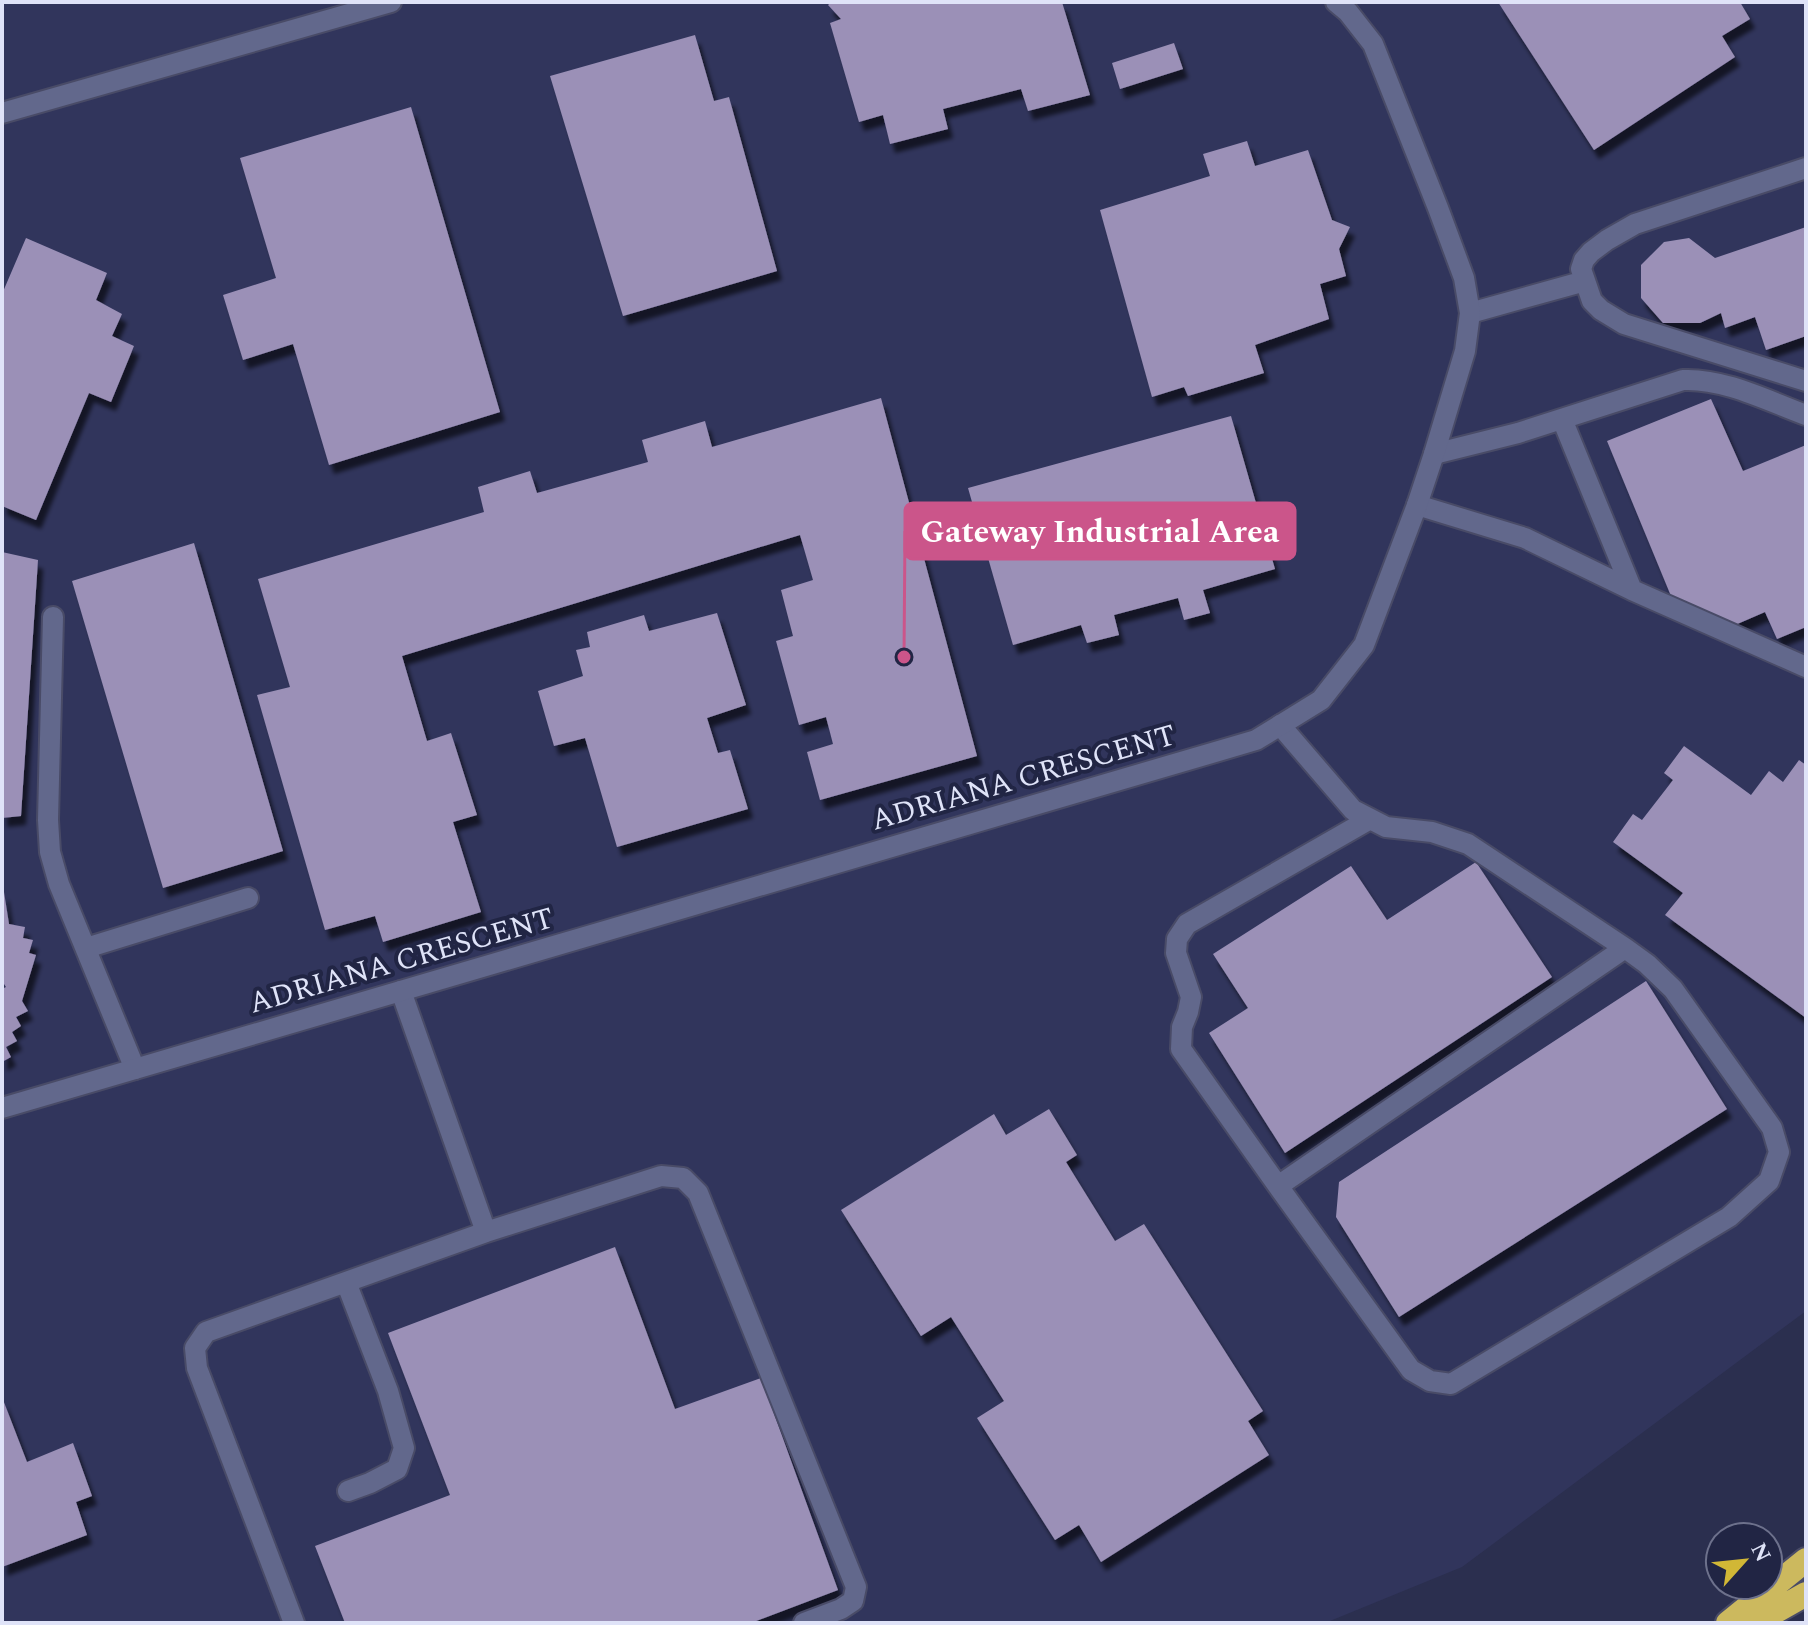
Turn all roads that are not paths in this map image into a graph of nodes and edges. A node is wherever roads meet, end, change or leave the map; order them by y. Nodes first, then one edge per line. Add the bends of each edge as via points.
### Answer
1 (391, 2) edge
2 (1336, 2) edge
3 (2, 113) edge
4 (1806, 168) edge
5 (1585, 281) junction
6 (1470, 313) junction
7 (1806, 381) edge
8 (1806, 415) edge
9 (1562, 419) junction
10 (1434, 454) junction
11 (1417, 505) junction
12 (1632, 590) junction
13 (53, 617) dead end
14 (1806, 667) edge
15 (1280, 725) junction
16 (1370, 819) junction
17 (248, 898) dead end
18 (86, 948) junction
19 (1625, 948) junction
20 (401, 991) junction
21 (135, 1069) junction
22 (2, 1108) edge
23 (1278, 1186) junction
24 (486, 1232) junction
25 (346, 1282) junction
26 (348, 1491) dead end
27 (1806, 1560) edge
28 (1806, 1594) edge
29 (294, 1623) edge
30 (804, 1623) edge
31 (1728, 1623) edge
32 (1755, 1623) edge

1 - 3 street
2 - 6 street, ADRIANA CRESCENT via 1373,44 1459,264
4 - 5 street via 1635,224 1591,252 1581,269
5 - 6 street
5 - 7 street via 1592,301 1624,324
6 - 10 street, ADRIANA CRESCENT via 1465,351
8 - 9 street via 1699,379
9 - 10 street
9 - 12 street
10 - 11 street, ADRIANA CRESCENT
11 - 12 street via 1525,538
11 - 15 street, ADRIANA CRESCENT via 1364,645 1321,700
12 - 14 street
13 - 18 street via 50,852
15 - 16 street via 1353,810
15 - 20 street, ADRIANA CRESCENT via 1256,740
16 - 19 street via 1468,844
16 - 23 street via 1187,924 1177,939 1176,953 1191,997 1181,1049
17 - 18 street
18 - 21 street
19 - 23 street
19 - 23 street via 1673,989 1772,1128 1779,1152 1769,1181 1729,1217 1451,1384 1430,1381 1411,1370
20 - 21 street, ADRIANA CRESCENT
20 - 24 street
21 - 22 street, ADRIANA CRESCENT
24 - 25 street
24 - 30 street via 661,1176 683,1178 698,1193 856,1587 853,1601
25 - 26 street via 404,1448 397,1469
25 - 29 street via 206,1332 195,1348 197,1368
27 - 31 highway
28 - 32 highway

